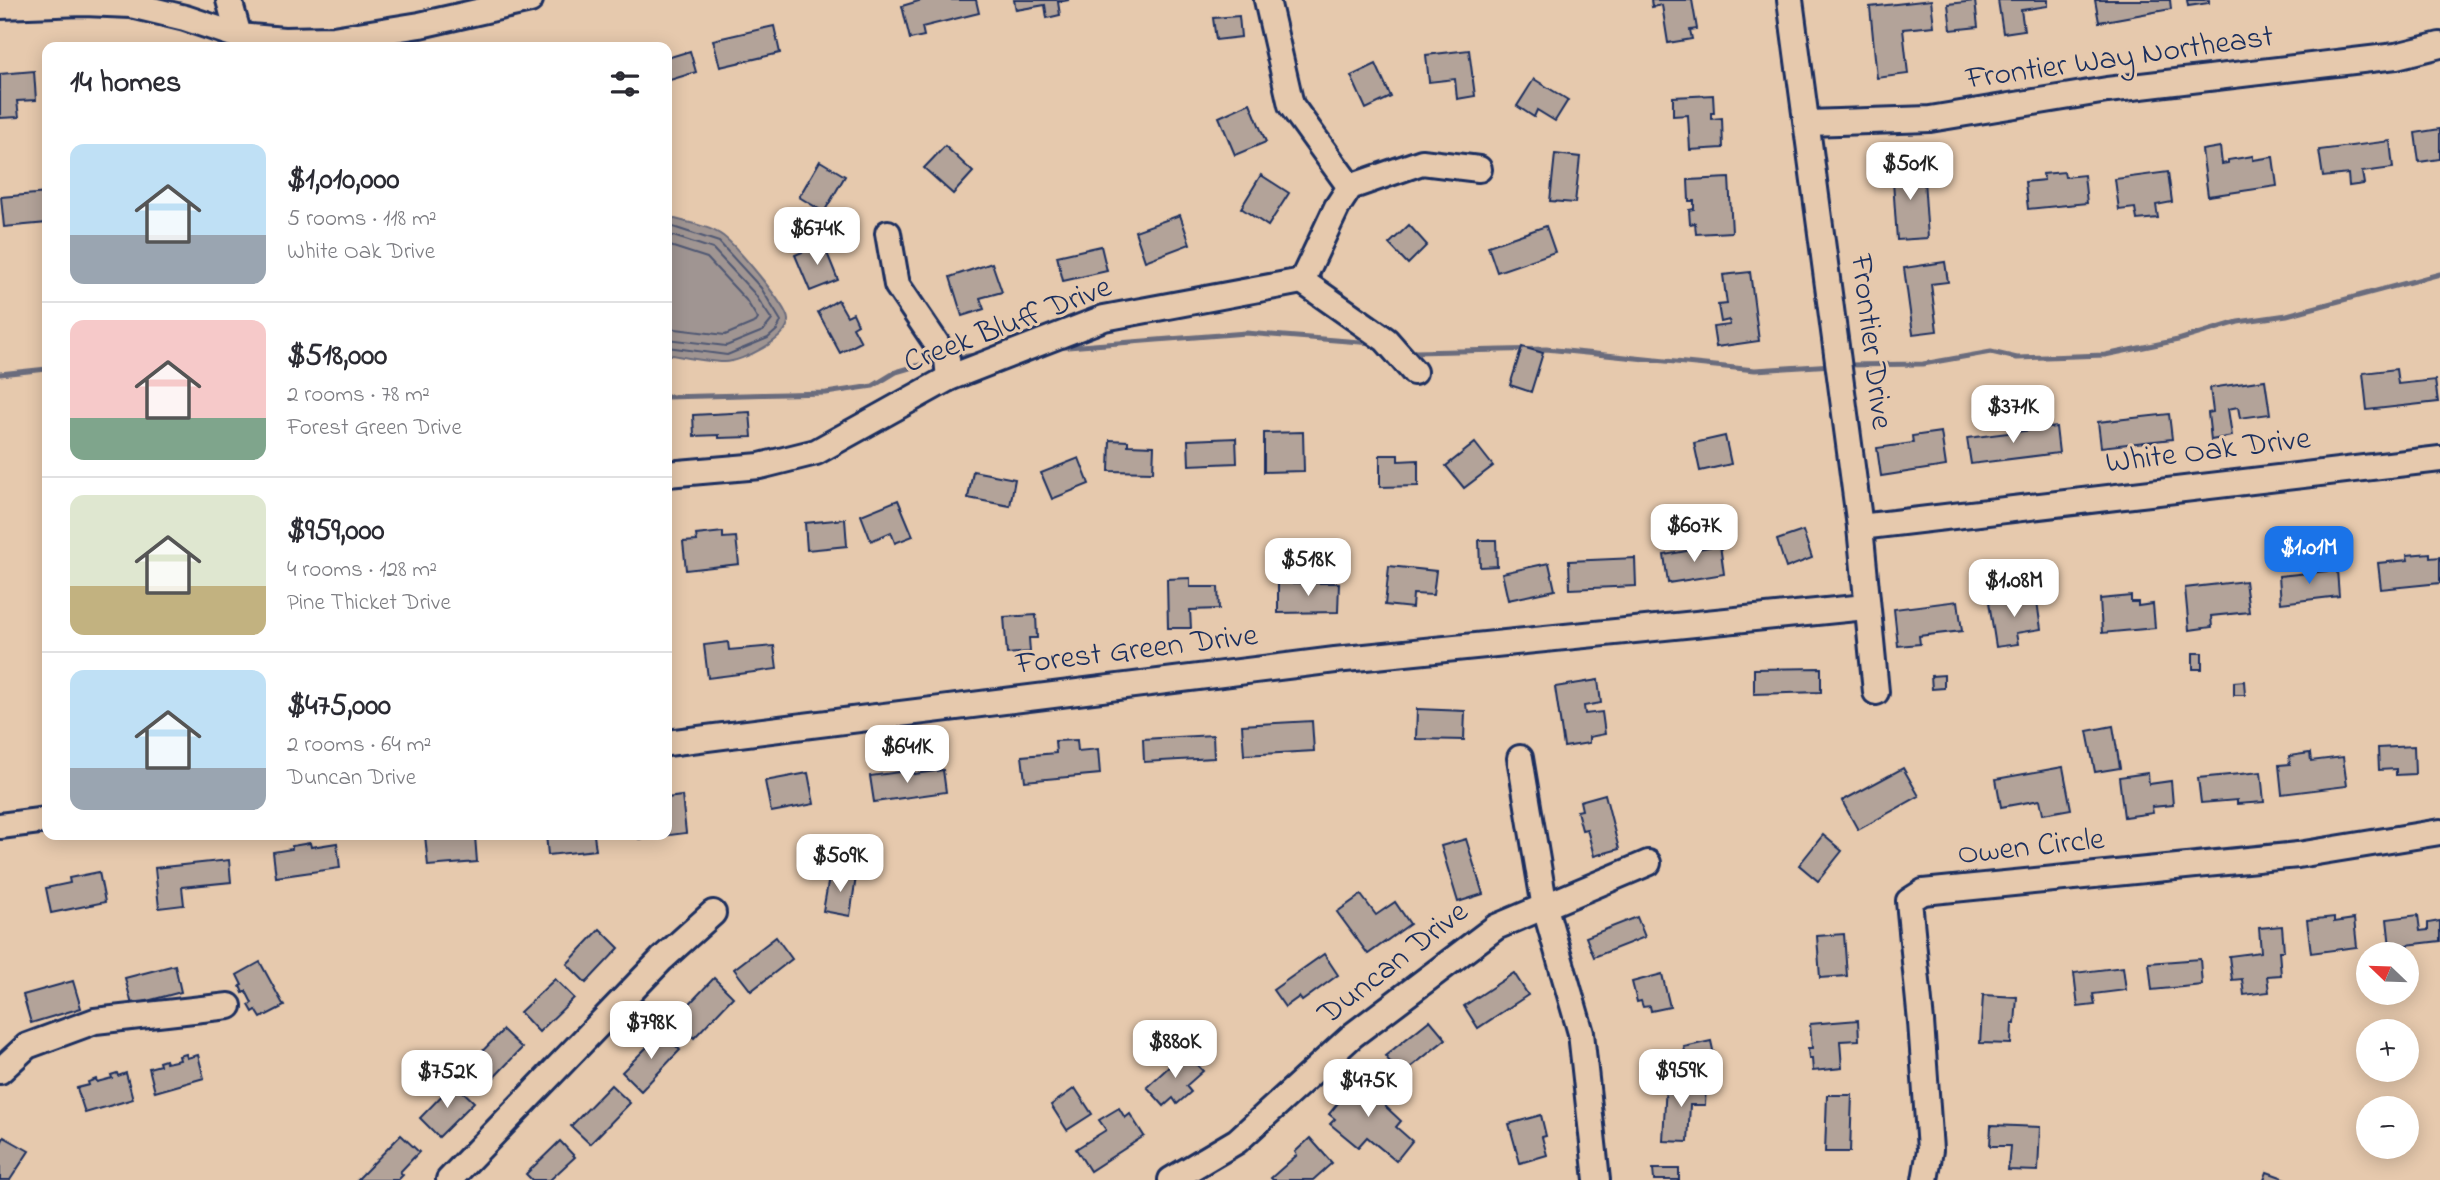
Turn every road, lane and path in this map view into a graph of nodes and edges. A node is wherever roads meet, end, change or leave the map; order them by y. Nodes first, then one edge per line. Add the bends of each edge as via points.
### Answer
1 (229, 0) edge
2 (530, 0) edge
3 (1267, 0) edge
4 (1790, 0) edge
5 (0, 6) edge
6 (239, 36) junction
7 (2440, 45) edge
8 (1808, 123) junction
9 (1479, 169) dead end
10 (1350, 187) junction
11 (888, 233) dead end
12 (1303, 281) junction
13 (1414, 372) dead end
14 (949, 378) junction
15 (2440, 459) edge
16 (672, 474) edge
17 (1860, 527) junction
18 (1866, 607) junction
19 (1875, 692) dead end
20 (672, 742) edge
21 (1520, 758) dead end
22 (42, 821) edge
23 (0, 826) edge
24 (2440, 832) edge
25 (1648, 863) dead end
26 (1545, 908) junction
27 (713, 914) dead end
28 (229, 1006) dead end
29 (0, 1071) edge
30 (449, 1180) edge
31 (1171, 1180) edge
32 (1597, 1180) edge
33 (1925, 1180) edge

1 - 6 street
2 - 6 street via 333,39
3 - 10 street via 1292,105
4 - 8 street, Frontier Drive
5 - 6 street via 131,5
7 - 8 street, Frontier Way Northeast via 2396,56 2107,90 1930,119
8 - 17 street, Frontier Drive
9 - 10 street via 1422,162
10 - 12 street
11 - 14 street via 897,285 947,359
12 - 13 street via 1386,340
12 - 14 street, Creek Bluff Drive via 1104,317
14 - 16 street, Creek Bluff Drive via 816,452 760,466
15 - 17 street, White Oak Drive
17 - 18 street, Frontier Drive
18 - 19 street
18 - 20 street, Forest Green Drive via 1335,660
21 - 26 street
22 - 23 street
24 - 33 street, Owen Circle via 2298,855 1923,892 1909,901 1930,1150
25 - 26 street, Duncan Drive
26 - 31 street, Duncan Drive via 1496,927 1353,1035 1237,1141
26 - 32 street via 1581,1033
27 - 30 street via 662,959
28 - 29 street via 95,1021 27,1046

